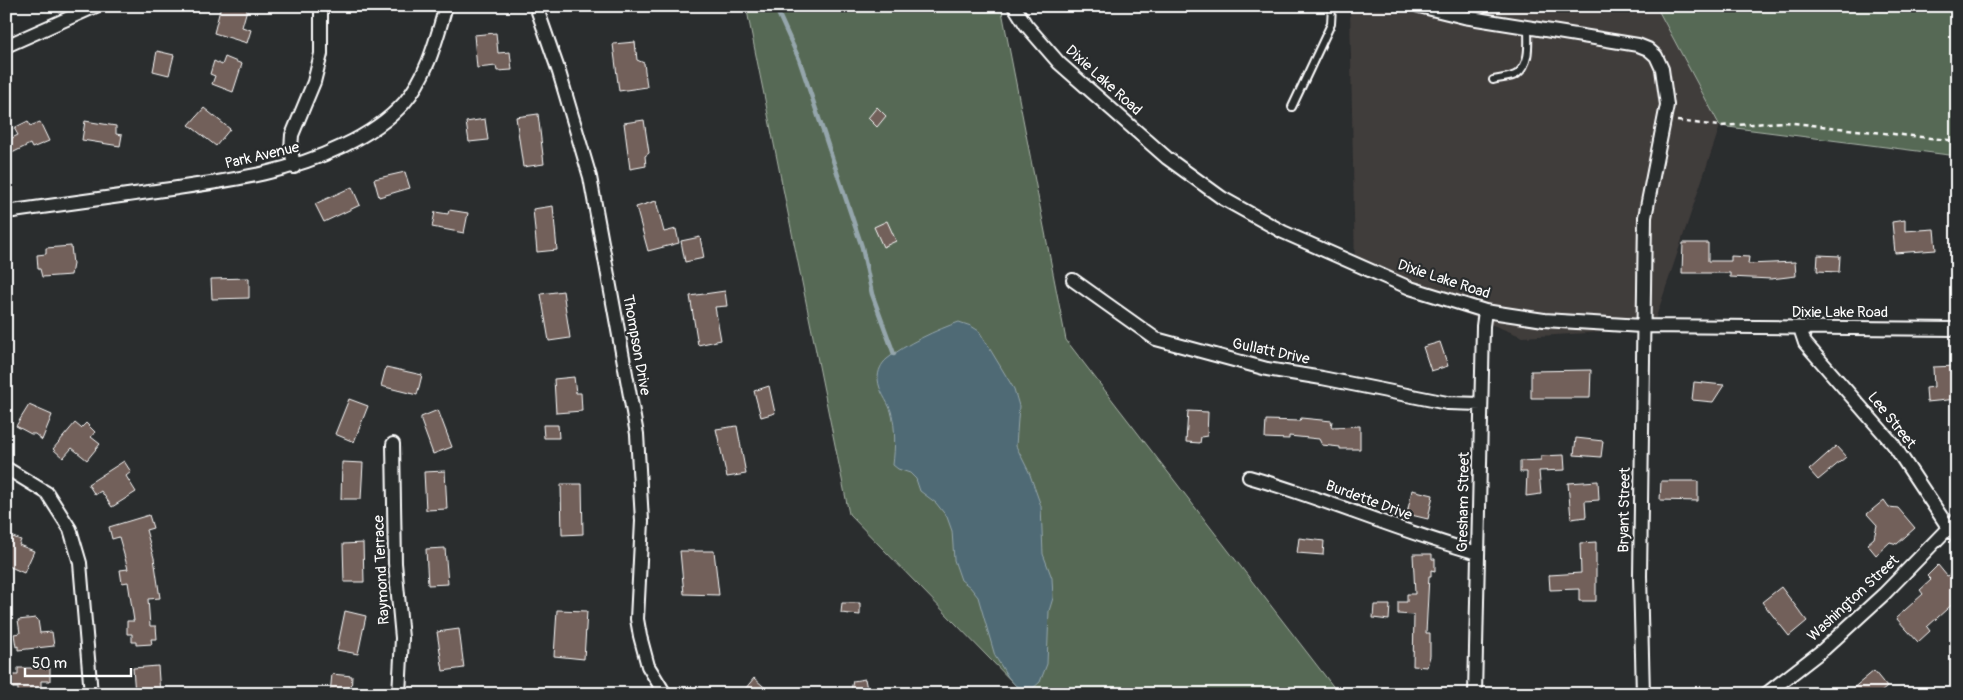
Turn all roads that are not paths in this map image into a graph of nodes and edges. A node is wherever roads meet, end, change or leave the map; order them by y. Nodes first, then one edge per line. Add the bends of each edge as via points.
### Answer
1 (96, 6) edge
2 (321, 6) edge
3 (446, 6) edge
4 (536, 6) edge
5 (1014, 6) edge
6 (1332, 6) edge
7 (1419, 6) edge
8 (1528, 28) junction
9 (6, 46) edge
10 (1493, 80) dead end
11 (1292, 107) dead end
12 (294, 166) junction
13 (6, 212) edge
14 (1073, 280) dead end
15 (1485, 311) junction
16 (1642, 326) junction
17 (1800, 328) junction
18 (1957, 329) edge
19 (1481, 404) junction
20 (393, 444) dead end
21 (6, 468) edge
22 (1249, 477) dead end
23 (1954, 528) edge
24 (1478, 553) junction
25 (91, 694) edge
26 (399, 694) edge
27 (665, 694) edge
28 (1475, 694) edge
29 (1644, 694) edge
30 (1766, 694) edge

1 - 9 street
2 - 12 street via 321,54 314,82 292,135 290,149
3 - 12 street, Park Avenue via 429,60 404,102 364,136
4 - 27 street, Thompson Drive via 560,72 590,177 637,434 642,521 637,619 648,666
5 - 15 street, Dixie Lake Road via 1059,63 1167,158 1222,198 1283,232 1410,288
6 - 11 lane via 1330,24
7 - 8 street, Bryant Street
8 - 10 lane via 1528,55 1523,67 1516,75
8 - 16 street, Bryant Street via 1638,45 1656,56 1662,69 1667,105 1645,216
12 - 13 street, Park Avenue via 246,178
14 - 19 street, Gullatt Drive via 1156,339 1267,369 1447,403
15 - 16 street, Dixie Lake Road via 1544,320
15 - 19 street, Gresham Street
16 - 17 street, Dixie Lake Road
16 - 29 street, Bryant Street via 1640,576
17 - 18 street, Dixie Lake Road
17 - 23 street, Lee Street via 1805,343 1894,444
19 - 24 street, Gresham Street
20 - 26 street, Raymond Terrace via 395,564 402,638
21 - 25 street via 47,493 70,528 80,563
22 - 24 street, Burdette Drive
23 - 30 street, Washington Street via 1824,649
24 - 28 street, Gresham Street

